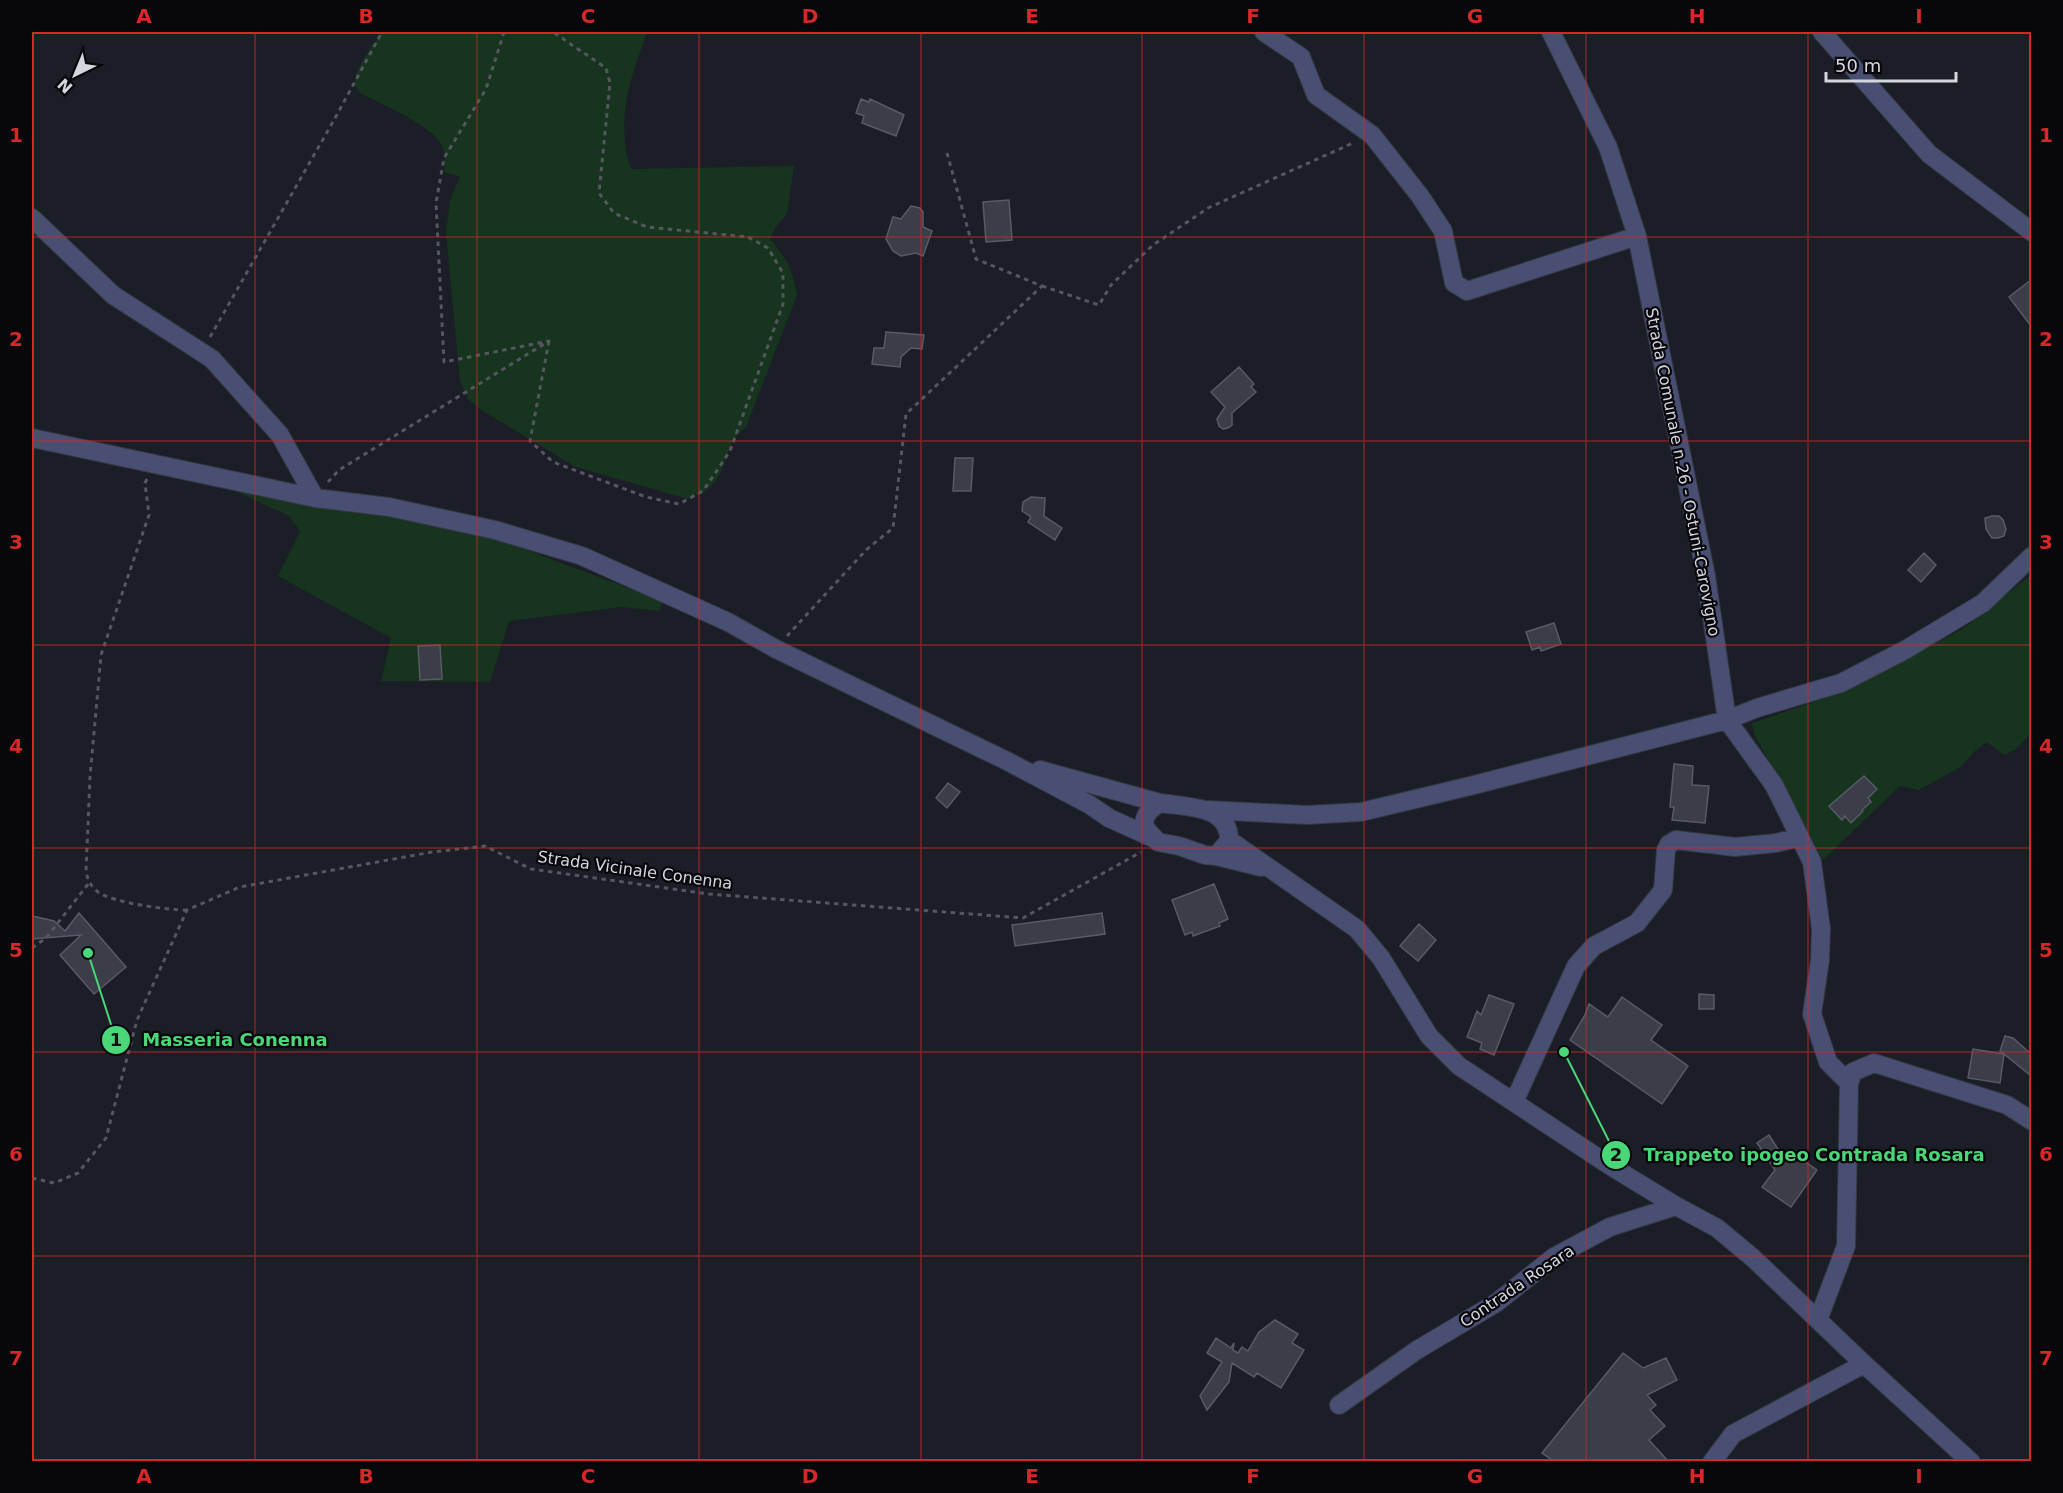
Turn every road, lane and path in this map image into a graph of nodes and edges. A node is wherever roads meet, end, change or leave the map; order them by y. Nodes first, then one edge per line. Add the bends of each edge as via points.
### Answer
1 (382, 32) edge
2 (504, 32) edge
3 (554, 32) edge
4 (1264, 32) edge
5 (1551, 32) edge
6 (1822, 32) edge
7 (1372, 135) junction
8 (947, 153) dead end
9 (32, 218) edge
10 (2031, 232) edge
11 (1637, 236) junction
12 (1042, 286) junction
13 (549, 341) junction
14 (201, 352) junction
15 (32, 438) edge
16 (154, 464) junction
17 (315, 498) junction
18 (2031, 556) edge
19 (776, 649) junction
20 (1727, 720) junction
21 (1007, 761) junction
22 (1160, 803) junction
23 (1208, 810) junction
24 (1285, 814) junction
25 (1229, 836) junction
26 (1800, 837) junction
27 (1155, 840) junction
28 (1216, 856) junction
29 (1269, 869) junction
30 (89, 883) junction
31 (187, 910) junction
32 (32, 948) edge
33 (1849, 1083) junction
34 (1514, 1102) junction
35 (2031, 1121) edge
36 (32, 1178) edge
37 (1676, 1206) junction
38 (1818, 1320) junction
39 (1864, 1364) junction
40 (1339, 1405) dead end
41 (1712, 1461) edge
42 (1971, 1461) edge

1 - 14 path
2 - 13 path via 486,89 444,158 436,203 444,362
3 - 13 path via 606,68 610,83 599,193 614,213 647,228 748,237 768,248 783,273 783,304 730,451 703,491 679,504 646,497 553,462 530,441
4 - 7 street via 1301,57 1316,95
5 - 11 street, Strada Comunale n.26 - Ostuni-Carovigno via 1608,147
6 - 10 street via 1929,154
7 - 11 street via 1443,231 1454,283 1467,291
7 - 12 path via 1208,208 1153,245 1111,285 1099,305
8 - 12 path via 976,259
9 - 14 street via 113,295
11 - 20 street, Strada Comunale n.26 - Ostuni-Carovigno via 1706,576
12 - 19 path via 906,414 893,528 866,550
13 - 17 path via 339,470
14 - 17 street via 212,359 280,435
15 - 16 street
16 - 17 street
16 - 30 path via 145,483 149,515 101,655 90,777 86,872
17 - 19 street via 389,507 464,523 582,556 728,622
18 - 20 street via 1983,603 1905,650 1841,682
19 - 21 street
20 - 24 street via 1361,812
20 - 26 street, Strada Comunale n.26 - Ostuni-Carovigno via 1774,785
21 - 22 street
21 - 27 street
22 - 23 street
22 - 27 street via 1144,818 1144,827
23 - 24 street
23 - 25 street via 1223,821
24 - 25 street via 1252,819
25 - 28 street
25 - 29 street
26 - 33 street, Strada Comunale n.26 - Ostuni-Carovigno via 1812,862 1821,929 1812,1014 1828,1062
26 - 34 street via 1735,847 1676,840 1669,844 1663,890 1637,923 1594,946 1576,966
27 - 28 street
27 - 31 path, Strada Vicinale Conenna via 1023,918 709,894 531,869 485,846 240,887
28 - 29 street
29 - 34 street via 1357,929 1382,958 1429,1036 1459,1066
30 - 31 path via 100,893 126,901
30 - 32 path via 46,938
31 - 36 path via 137,1020 106,1138 78,1173 54,1183
33 - 35 street via 1853,1072 1874,1063 2007,1105
33 - 38 street via 1846,1246
34 - 37 street
37 - 38 street via 1717,1228
37 - 40 street, Contrada Rosara via 1610,1227 1554,1257 1496,1303 1418,1350
38 - 39 street
39 - 41 street via 1733,1434
39 - 42 street

